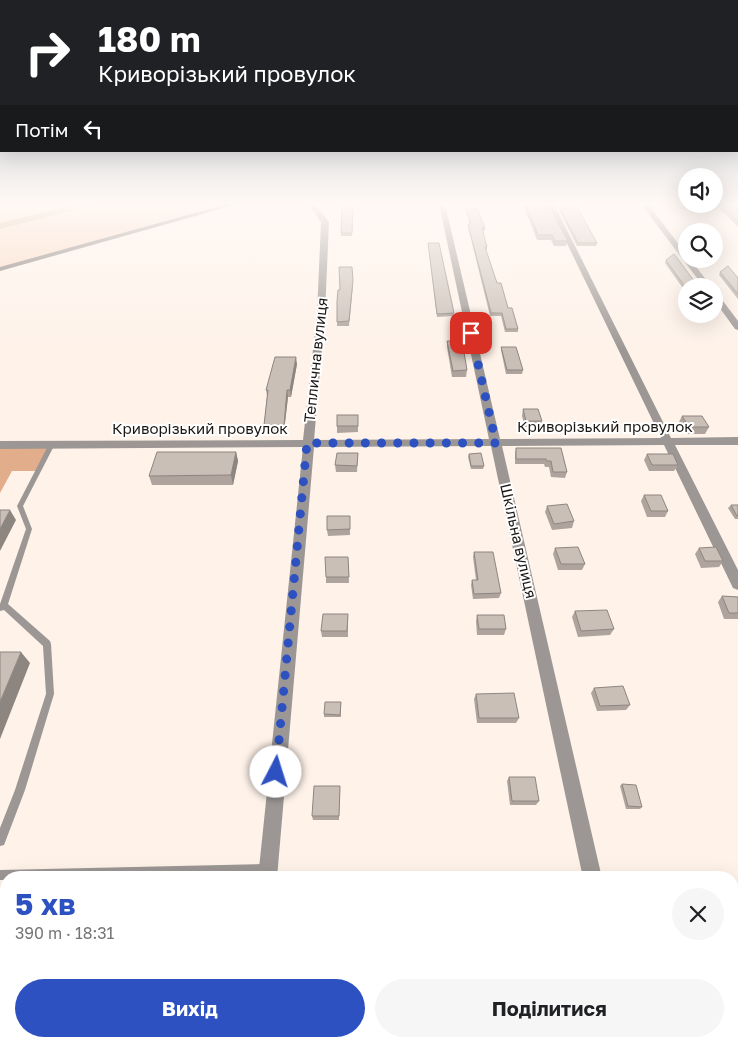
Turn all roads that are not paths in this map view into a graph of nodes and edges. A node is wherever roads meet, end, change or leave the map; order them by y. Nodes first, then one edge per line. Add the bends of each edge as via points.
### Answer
1 (58, 253) edge
2 (324, 253) edge
3 (453, 253) edge
4 (575, 253) edge
5 (682, 253) edge
6 (0, 269) edge
7 (701, 278) edge
8 (723, 307) edge
9 (738, 326) edge
10 (738, 440) edge
11 (669, 442) junction
12 (307, 443) junction
13 (496, 443) junction
14 (52, 444) junction
15 (0, 445) edge
16 (738, 584) edge
17 (2, 606) edge
18 (0, 841) edge
19 (267, 871) edge
20 (591, 871) edge

1 - 6 street
2 - 12 street, Теплична вулиця via 321,314
3 - 13 street, Шкільна вулиця
4 - 11 street
5 - 7 street
8 - 9 street
10 - 11 street, Криворізький провулок
11 - 13 street, Криворізький провулок
11 - 16 street
12 - 13 street, Криворізький провулок
12 - 14 street, Криворізький провулок
12 - 19 street, Теплична вулиця
13 - 20 street, Шкільна вулиця
14 - 15 street, Криворізький провулок
14 - 17 lane via 20,506 29,529
17 - 18 lane via 47,644 50,694 20,790

